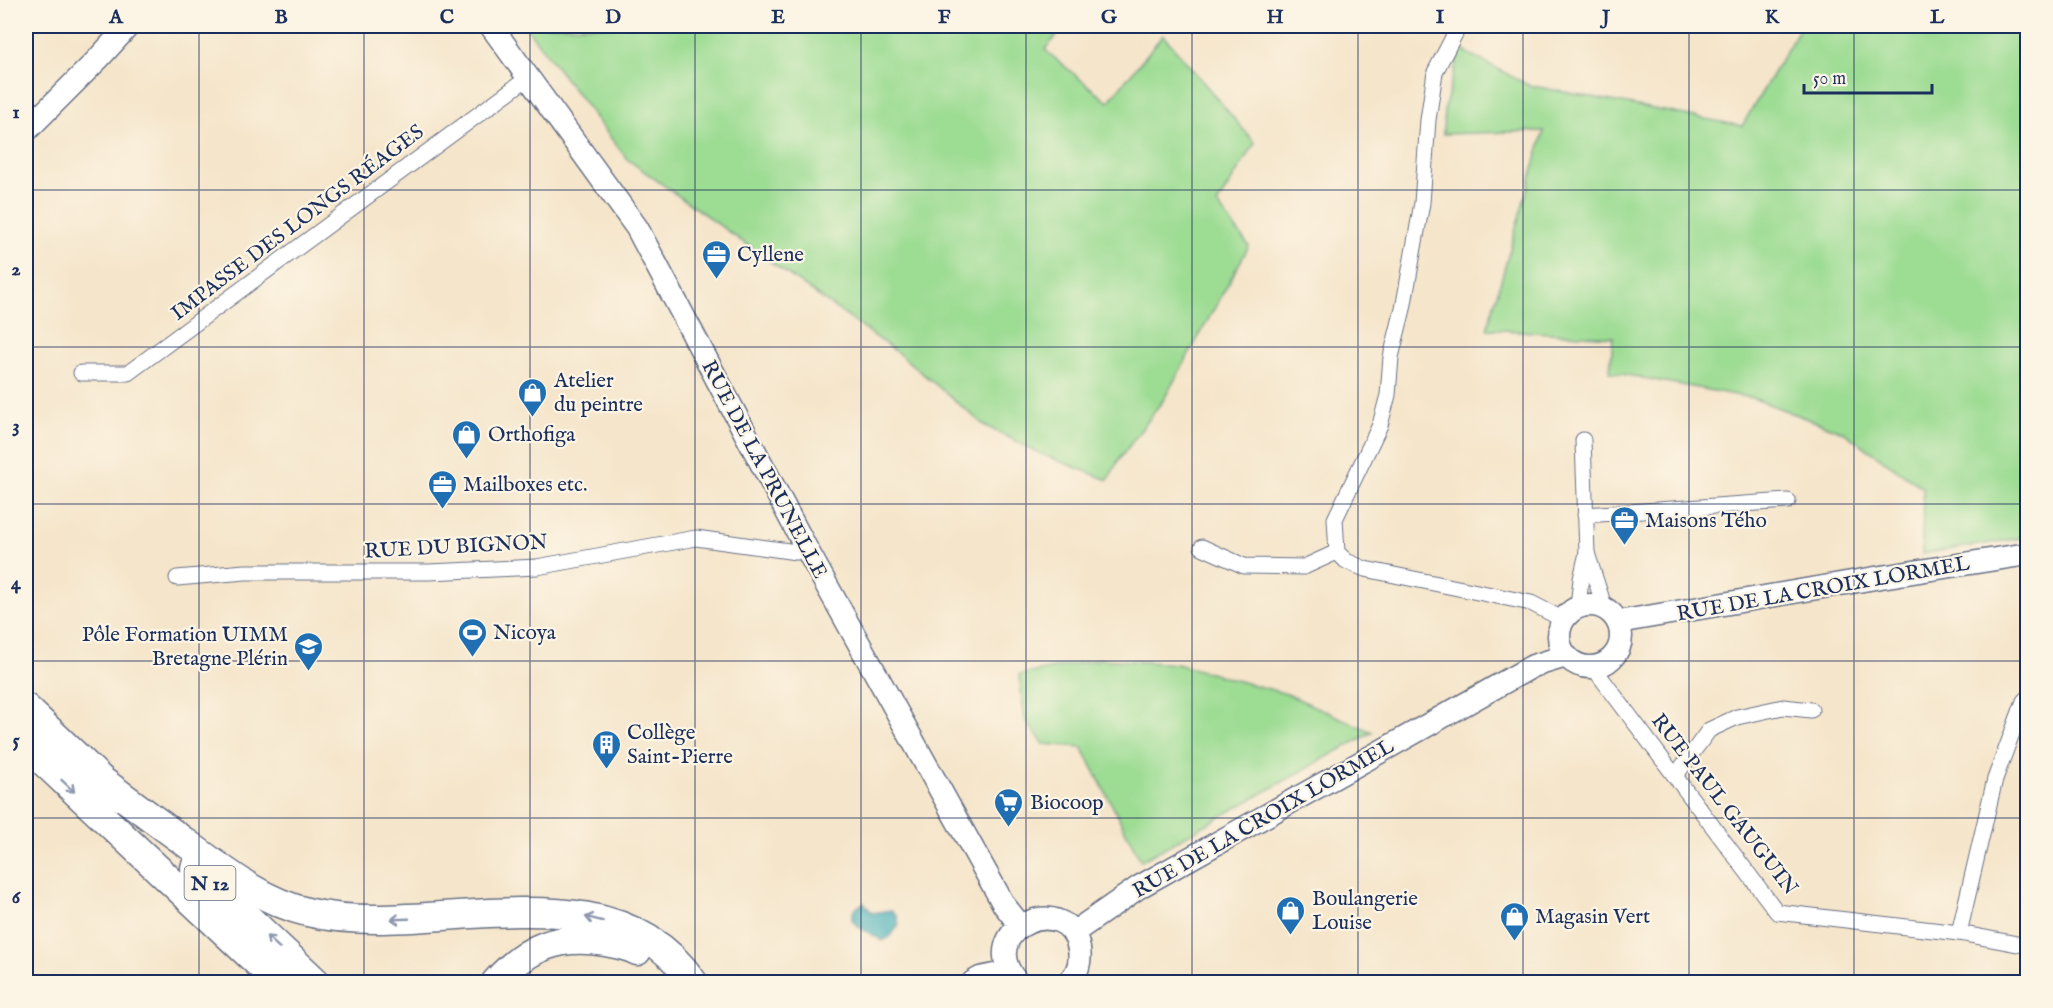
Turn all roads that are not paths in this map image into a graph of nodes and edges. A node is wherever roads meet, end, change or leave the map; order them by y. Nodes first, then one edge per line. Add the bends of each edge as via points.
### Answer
1 (128, 26) edge
2 (491, 26) edge
3 (1459, 26) edge
4 (529, 77) junction
5 (26, 131) edge
6 (81, 373) dead end
7 (1583, 440) dead end
8 (1788, 501) dead end
9 (1585, 515) junction
10 (1202, 547) dead end
11 (806, 548) junction
12 (1337, 552) junction
13 (1587, 553) junction
14 (2028, 554) edge
15 (177, 578) dead end
16 (1571, 614) junction
17 (1612, 615) junction
18 (1566, 656) junction
19 (1593, 667) junction
20 (2028, 697) edge
21 (26, 708) edge
22 (1811, 710) dead end
23 (26, 745) edge
24 (1676, 776) junction
25 (105, 783) junction
26 (1020, 925) junction
27 (222, 931) junction
28 (1073, 933) junction
29 (1959, 933) junction
30 (2028, 946) edge
31 (1013, 977) edge
32 (256, 982) edge
33 (278, 982) edge
34 (316, 982) edge
35 (496, 982) edge
36 (674, 982) edge
37 (693, 982) edge
38 (973, 982) edge
39 (1071, 982) edge

1 - 5 street
2 - 4 street, RUE DE LA PRUNELLE
3 - 12 street via 1435,72 1422,203 1391,357 1388,395 1380,425 1335,519
4 - 6 street, IMPASSE DES LONGS RÉAGES via 128,373
4 - 11 street, RUE DE LA PRUNELLE via 637,228
7 - 9 street
8 - 9 street
9 - 13 street
10 - 12 street via 1244,566 1304,567
11 - 15 street, RUE DU BIGNON via 796,552 696,538 537,567 429,572 245,572
11 - 26 street, RUE DE LA PRUNELLE via 1004,905
12 - 16 street via 1346,561 1365,569
13 - 16 street
13 - 17 street
14 - 17 street, RUE DE LA CROIX LORMEL
16 - 17 street via 1596,605
16 - 18 street via 1560,628 1559,638
17 - 19 street via 1621,632 1621,642 1611,659
18 - 19 street via 1582,666
18 - 28 street, RUE DE LA CROIX LORMEL via 1533,666 1138,887
19 - 24 street, RUE PAUL GAUGUIN
20 - 29 street via 1995,779
21 - 25 highway, N 12
22 - 24 street via 1782,708 1737,717 1709,729
23 -> 27 highway, N 12
24 - 29 street, RUE PAUL GAUGUIN via 1777,912
34 -> 25 highway, N 12
37 -> 25 highway via 669,954 645,936 590,917 522,913 368,920 306,912 246,886
26 - 28 street via 1042,918 1054,920
26 - 31 street via 1006,947 1005,960
27 - 32 highway
27 - 33 highway, N 12
28 - 39 street via 1080,956
29 - 30 street, RUE PAUL GAUGUIN
31 - 38 street
35 - 36 highway via 542,946 585,938 634,949

